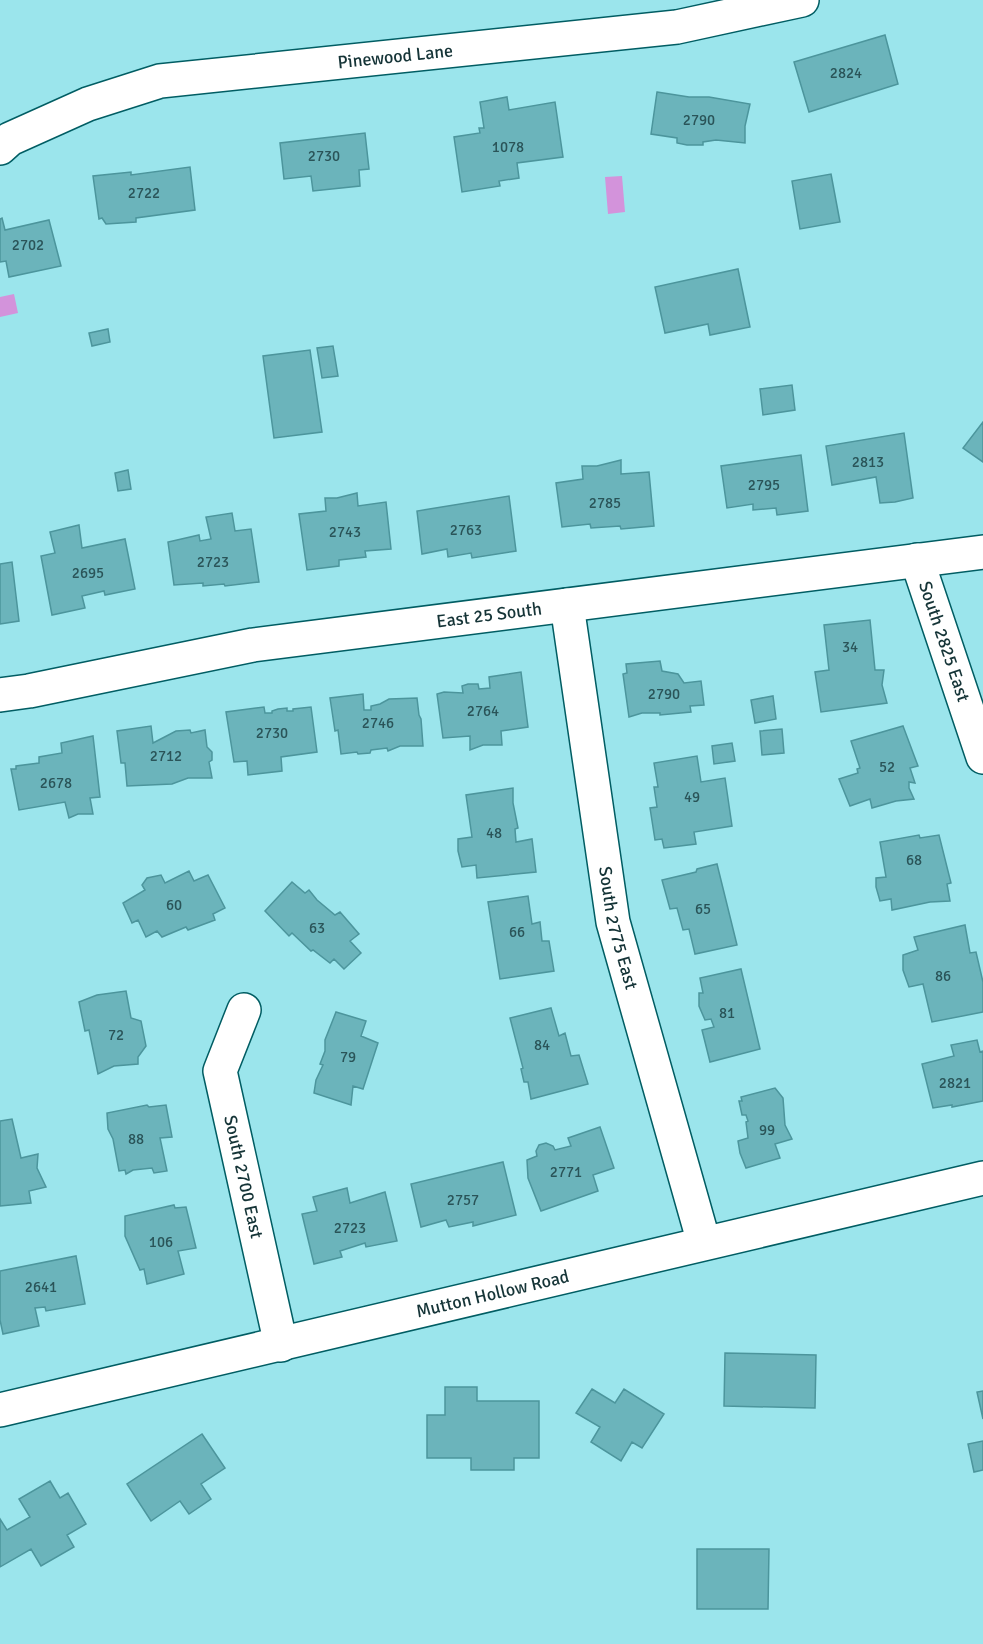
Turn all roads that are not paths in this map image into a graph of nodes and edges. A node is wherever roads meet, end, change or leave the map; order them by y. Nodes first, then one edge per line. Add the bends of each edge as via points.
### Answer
1 (802, 0) edge
2 (675, 13) edge
3 (3, 135) edge
4 (983, 552) edge
5 (916, 560) junction
6 (567, 605) junction
7 (0, 695) edge
8 (983, 757) edge
9 (244, 1010) dead end
10 (983, 1178) edge
11 (704, 1243) junction
12 (281, 1345) junction
13 (0, 1410) edge

1 - 2 street, Pinewood Lane
2 - 3 street, Pinewood Lane via 160,81
4 - 5 street, East 25 South
5 - 6 street, East 25 South
5 - 8 street, South 2825 East
6 - 7 street, East 25 South via 254,645
6 - 11 street, South 2775 East via 613,922
9 - 12 street, South 2700 East via 220,1071
10 - 11 street, Mutton Hollow Road
11 - 12 street, Mutton Hollow Road
12 - 13 street, Mutton Hollow Road

